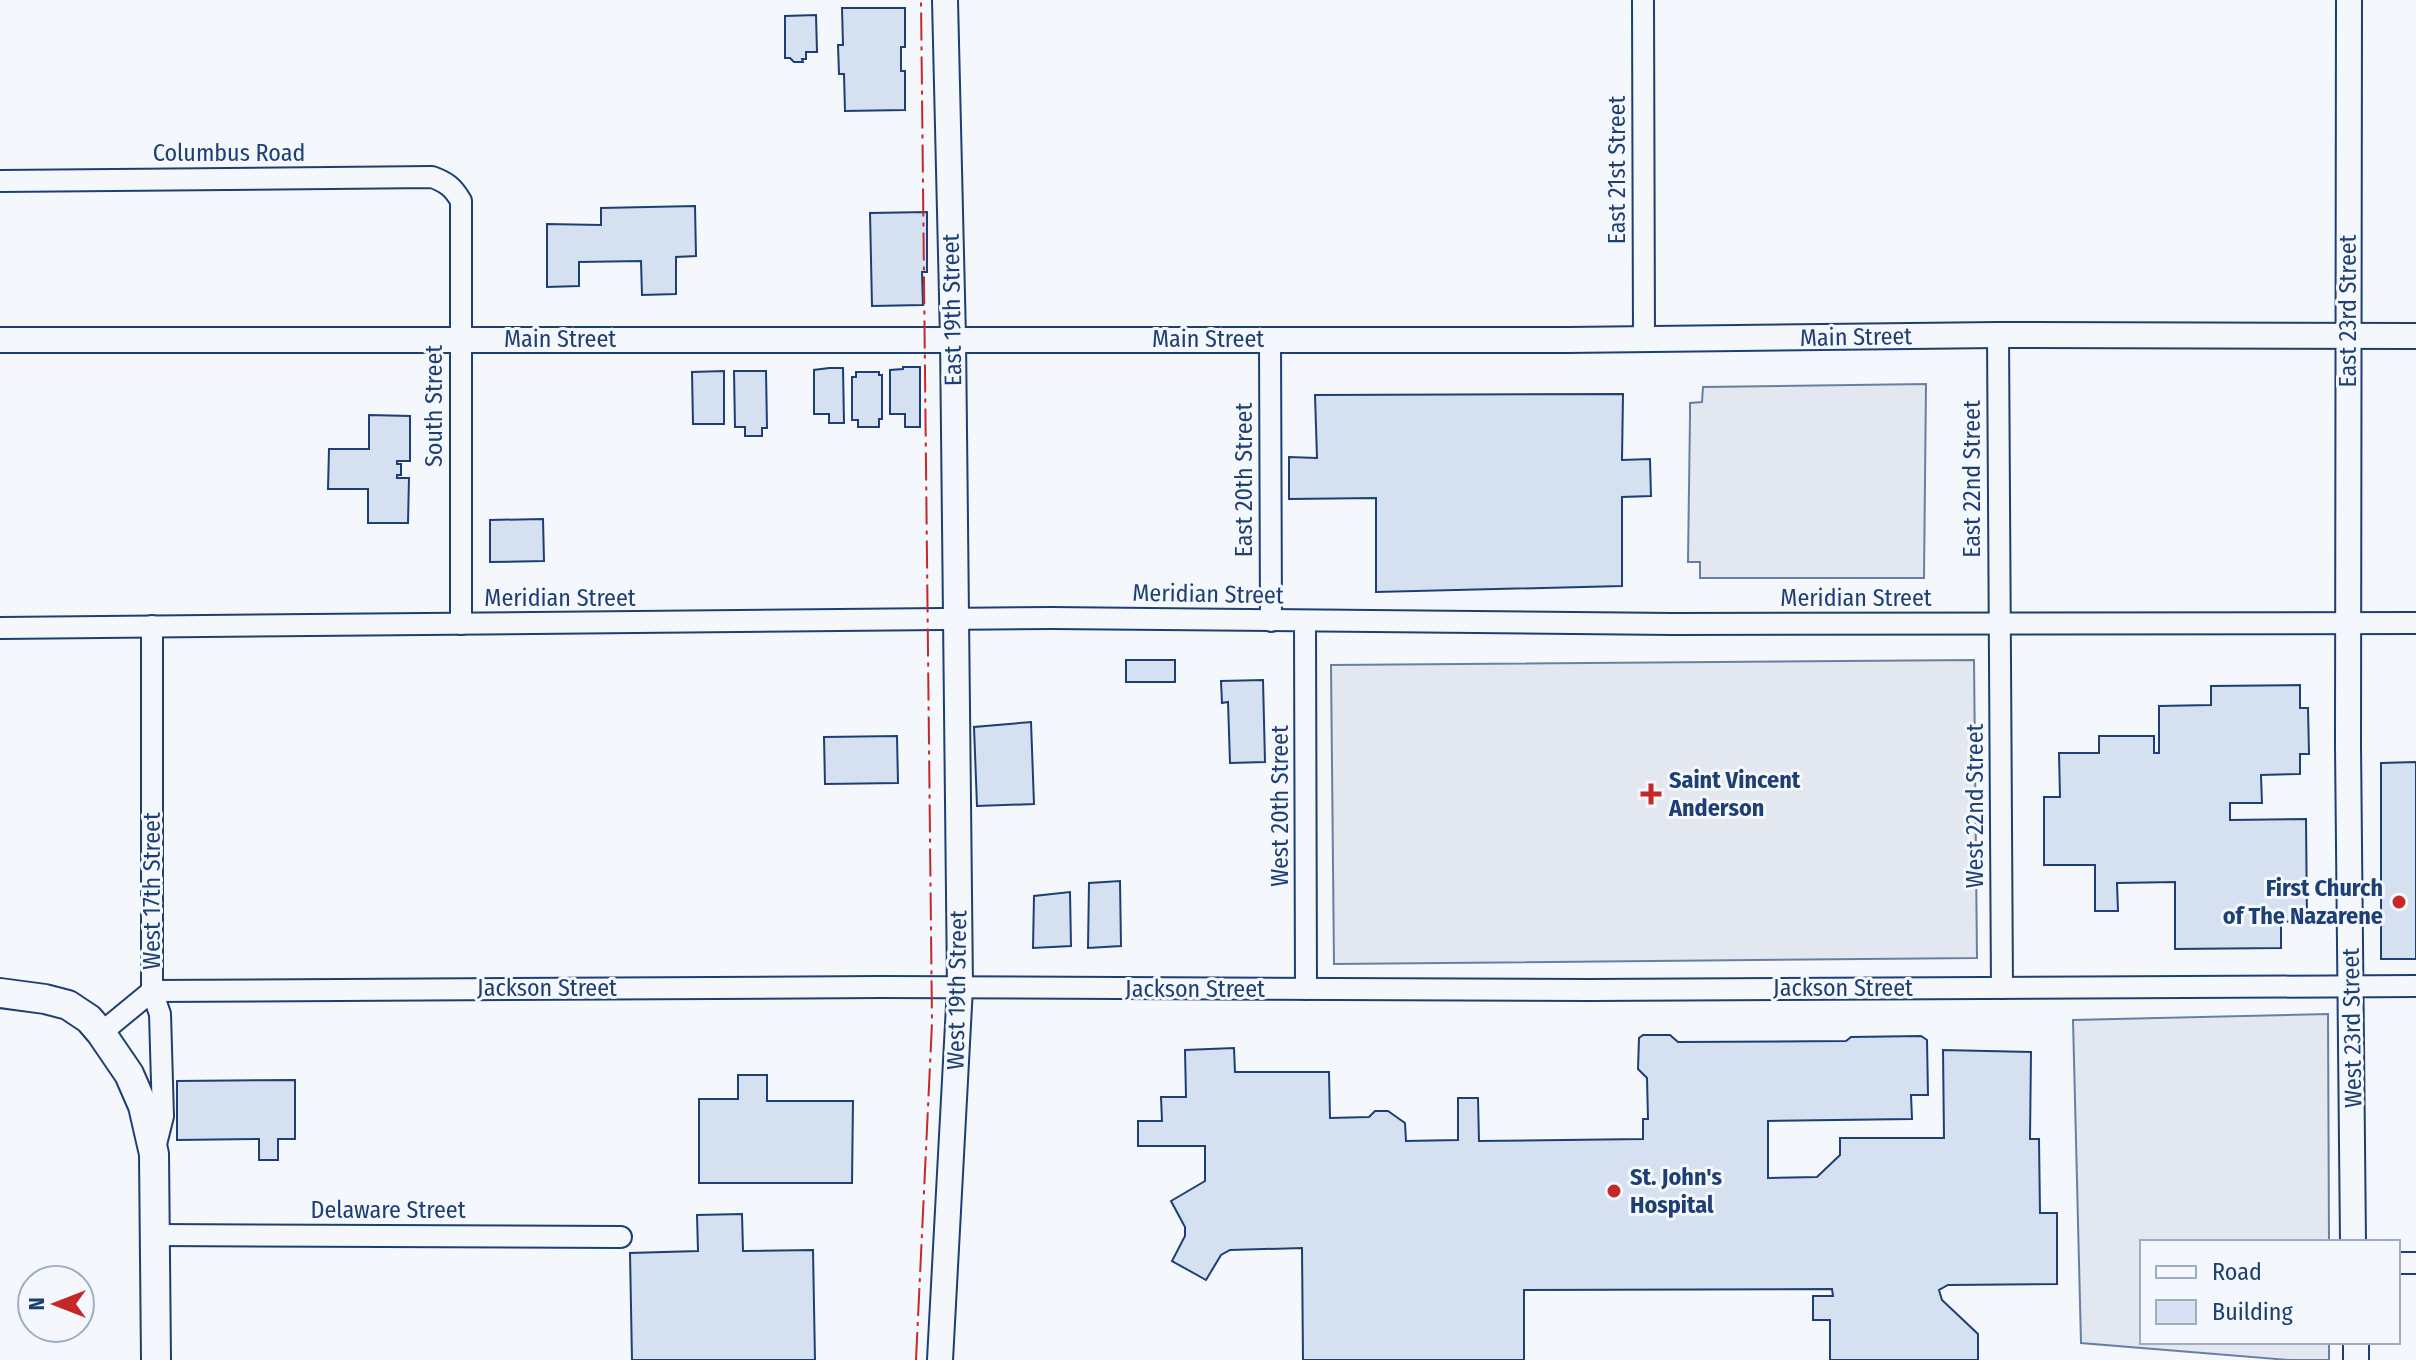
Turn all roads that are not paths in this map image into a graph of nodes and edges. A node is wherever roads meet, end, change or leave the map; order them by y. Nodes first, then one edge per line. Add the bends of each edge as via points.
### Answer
1 (945, 0) edge
2 (1643, 0) edge
3 (2349, 0) edge
4 (0, 181) edge
5 (454, 189) joint
6 (1998, 335) junction
7 (2347, 336) junction
8 (2416, 336) edge
9 (953, 338) junction
10 (459, 339) junction
11 (1270, 339) junction
12 (1644, 339) junction
13 (0, 340) edge
14 (957, 620) junction
15 (1271, 621) junction
16 (1305, 622) junction
17 (1999, 623) junction
18 (2348, 623) junction
19 (2416, 623) edge
20 (461, 624) junction
21 (152, 626) junction
22 (0, 628) edge
23 (2352, 986) junction
24 (2416, 986) edge
25 (960, 987) junction
26 (2002, 988) junction
27 (1306, 989) junction
28 (152, 991) junction
29 (0, 993) edge
30 (101, 1033) junction
31 (154, 1154) junction
32 (155, 1235) junction
33 (621, 1237) dead end
34 (2353, 1240) edge
35 (156, 1360) edge
36 (940, 1360) edge

1 - 9 street, East 19th Street
2 - 12 street, East 21st Street
3 - 7 street, East 23rd Street
4 - 5 street, Columbus Road via 432,177
5 - 10 street, South Street via 461,201
6 - 7 street, Main Street
6 - 12 street, Main Street
6 - 17 street, East 22nd Street
7 - 8 street, Main Street
7 - 18 street, East 23rd Street
9 - 10 street, Main Street
9 - 11 street, Main Street
9 - 14 street, East 19th Street
10 - 13 street, Main Street
10 - 20 street, South Street
11 - 12 street, Main Street
11 - 15 street, East 20th Street
14 - 15 street, Meridian Street
14 - 20 street, Meridian Street
14 - 25 street, West 19th Street
15 - 16 street, Meridian Street
16 - 17 street, Meridian Street
16 - 27 street, West 20th Street
17 - 18 street, Meridian Street
17 - 26 street, West 22nd Street
18 - 19 street, Meridian Street
18 - 23 street, West 23rd Street
20 - 21 street, Meridian Street
21 - 22 street, Meridian Street
21 - 28 street, West 17th Street
23 - 24 street, Jackson Street
23 - 26 street, Jackson Street
23 - 34 street, West 23rd Street
25 - 27 street, Jackson Street
25 - 28 street, Jackson Street
25 - 36 street, West 19th Street
26 - 27 street, Jackson Street
28 - 30 street
28 - 31 street, West 17th Street via 160,1014 163,1116
29 - 30 main road via 68,1005
30 - 31 main road, West 17th Street via 129,1074
31 - 32 main road, West 17th Street
32 - 33 street, Delaware Street
32 - 35 main road, West 17th Street

